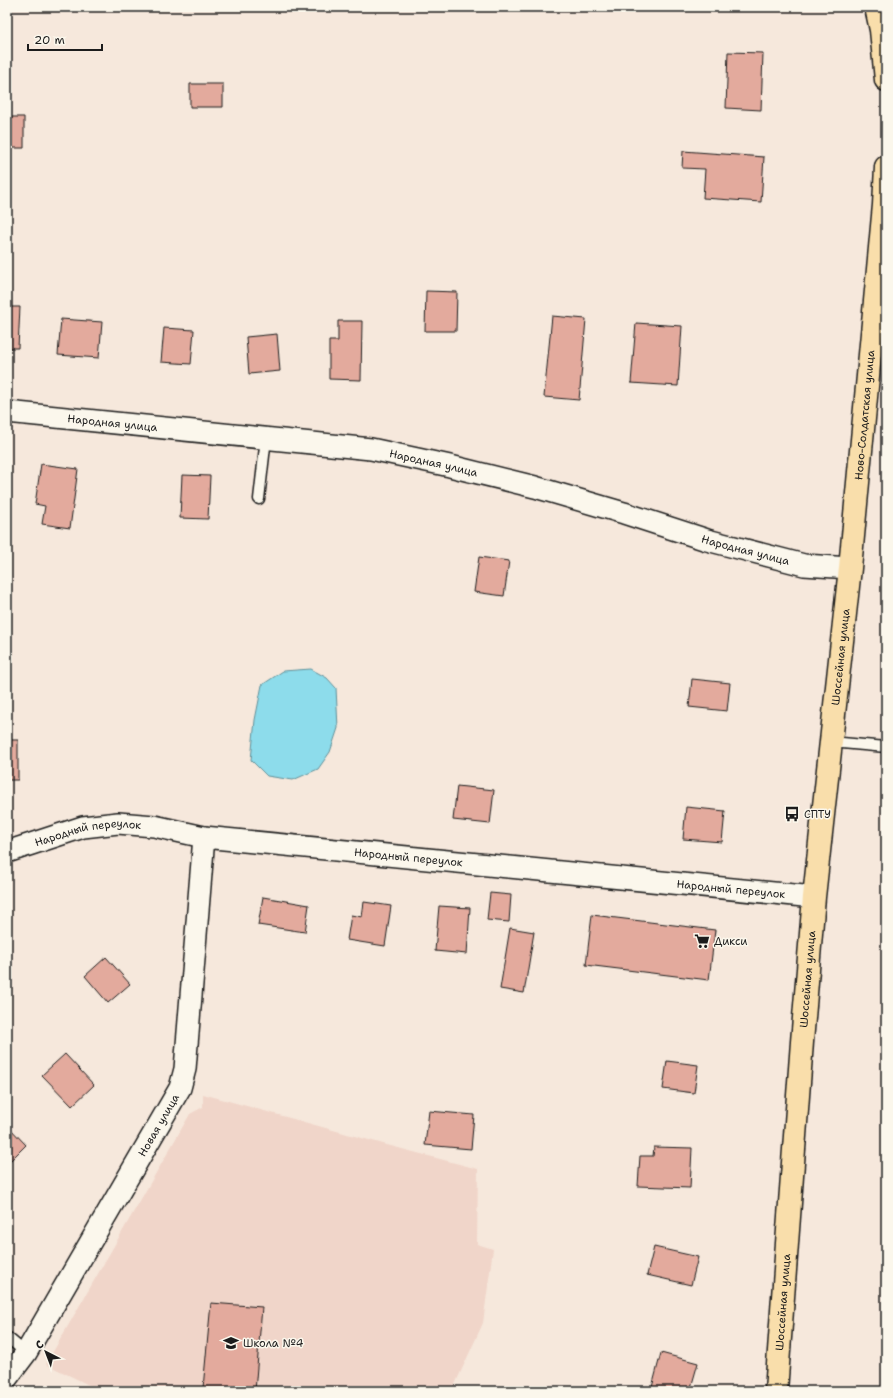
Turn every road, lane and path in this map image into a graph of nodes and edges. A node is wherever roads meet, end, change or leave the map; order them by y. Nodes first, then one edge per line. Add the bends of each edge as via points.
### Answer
1 (876, 7) edge
2 (886, 80) edge
3 (886, 166) edge
4 (7, 412) edge
5 (266, 438) junction
6 (259, 499) dead end
7 (850, 568) junction
8 (831, 742) junction
9 (886, 747) edge
10 (204, 837) junction
11 (7, 852) edge
12 (814, 897) junction
13 (7, 1336) edge
14 (26, 1353) junction
15 (7, 1378) edge
16 (776, 1391) edge

1 - 2 main road
3 - 7 main road, Ново-Солдатская улица
4 - 5 street, Народная улица
5 - 6 lane
5 - 7 street, Народная улица via 371,449 450,466 535,487 707,540 804,565
7 - 8 main road, Шоссейная улица
8 - 9 lane
8 - 12 main road, Шоссейная улица
10 - 11 street, Народный переулок via 154,826 118,823 83,826
10 - 12 street, Народный переулок
10 - 14 street, Новая улица via 185,1069 180,1088
12 - 16 main road, Шоссейная улица
13 - 14 lane
14 - 15 street, Новая улица

